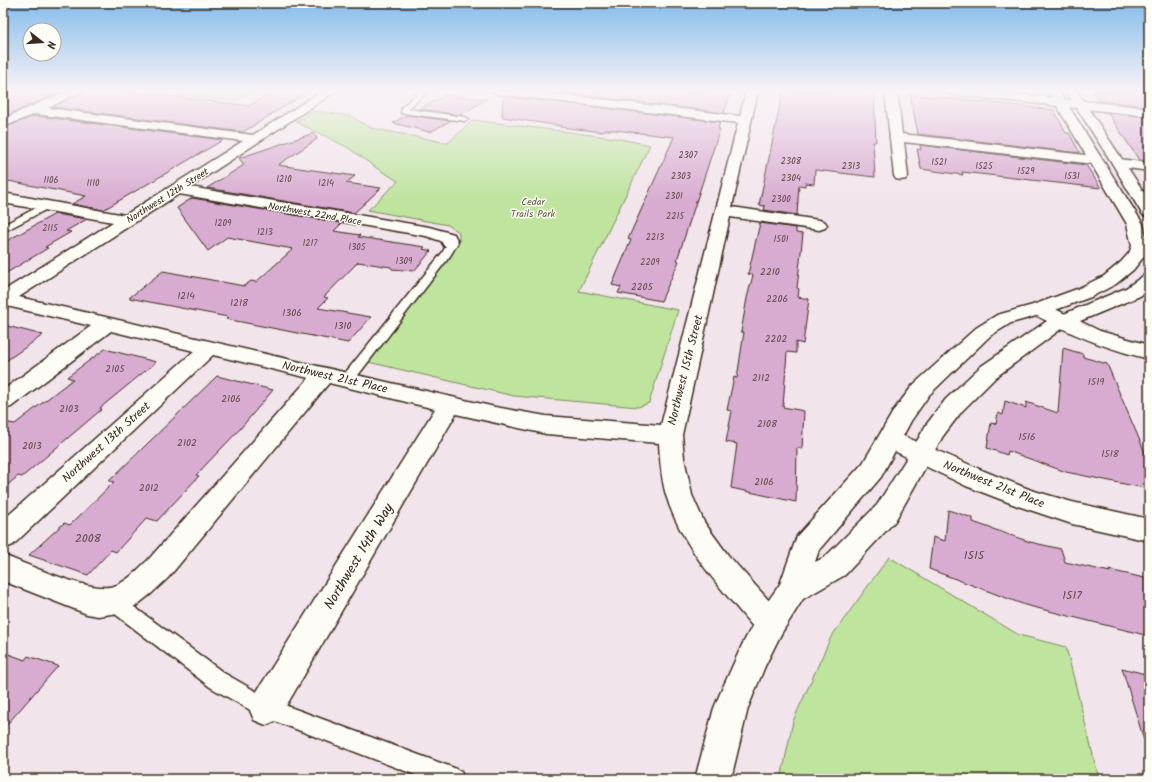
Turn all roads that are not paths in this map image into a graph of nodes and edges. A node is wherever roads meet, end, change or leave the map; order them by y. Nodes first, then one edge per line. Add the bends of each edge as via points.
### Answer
1 (168, 127) edge
2 (274, 127) edge
3 (744, 127) edge
4 (895, 127) edge
5 (1077, 127) edge
6 (1095, 127) edge
7 (896, 137) junction
8 (256, 139) junction
9 (1094, 160) junction
10 (1120, 163) junction
11 (1149, 167) edge
12 (901, 176) dead end
13 (177, 189) junction
14 (3, 198) edge
15 (46, 206) junction
16 (724, 211) junction
17 (1149, 212) edge
18 (127, 220) junction
19 (819, 224) dead end
20 (3, 229) edge
21 (1144, 239) edge
22 (450, 242) joint
23 (1149, 280) edge
24 (3, 299) edge
25 (1040, 309) junction
26 (1062, 322) junction
27 (107, 324) junction
28 (209, 348) junction
29 (1149, 352) edge
30 (335, 377) junction
31 (3, 401) edge
32 (450, 404) junction
33 (670, 435) junction
34 (890, 439) junction
35 (922, 454) junction
36 (1149, 530) edge
37 (3, 537) edge
38 (3, 568) edge
39 (793, 590) junction
40 (112, 601) junction
41 (770, 624) junction
42 (266, 708) junction
43 (454, 779) edge
44 (713, 779) edge

1 - 8 street
2 - 8 street, Northwest 12th Street
3 - 16 street, Northwest 15th Street
4 - 7 street
5 - 9 street
6 - 10 street
7 - 9 street
7 - 12 street
8 - 13 street, Northwest 12th Street
9 - 21 street
10 - 11 street
10 - 17 street
13 - 18 street, Northwest 12th Street
13 - 22 street, Northwest 22nd Place via 430,232 448,238
14 - 15 street
15 - 18 street
15 - 20 lane
16 - 19 street
16 - 33 street, Northwest 15th Street
18 - 24 street, Northwest 12th Street
21 - 25 street via 1137,254 1110,280 1084,293
22 - 30 lane via 451,246 446,254
23 - 26 street via 1133,292
24 - 27 street, Northwest 21st Place
25 - 26 street
25 - 34 street via 1004,319 983,332 921,390 902,416
26 - 29 street via 1087,334
26 - 35 street via 1008,357 971,388 934,431
27 - 28 street, Northwest 21st Place
27 - 31 street
28 - 30 street, Northwest 21st Place
28 - 37 street, Northwest 13th Street
30 - 32 street, Northwest 21st Place
30 - 40 street via 158,569 127,595
32 - 33 street, Northwest 21st Place via 546,425
32 - 42 street, Northwest 14th Way
33 - 41 street, Northwest 15th Street via 679,496 692,525 710,553
34 - 35 street, Northwest 21st Place
34 - 39 street via 872,470 807,544
35 - 36 street, Northwest 21st Place via 1028,500
35 - 39 street via 886,513 860,541 835,566
38 - 40 street via 86,600 100,603
39 - 41 street
40 - 42 lane via 217,680
41 - 44 street via 731,708
42 - 43 lane

